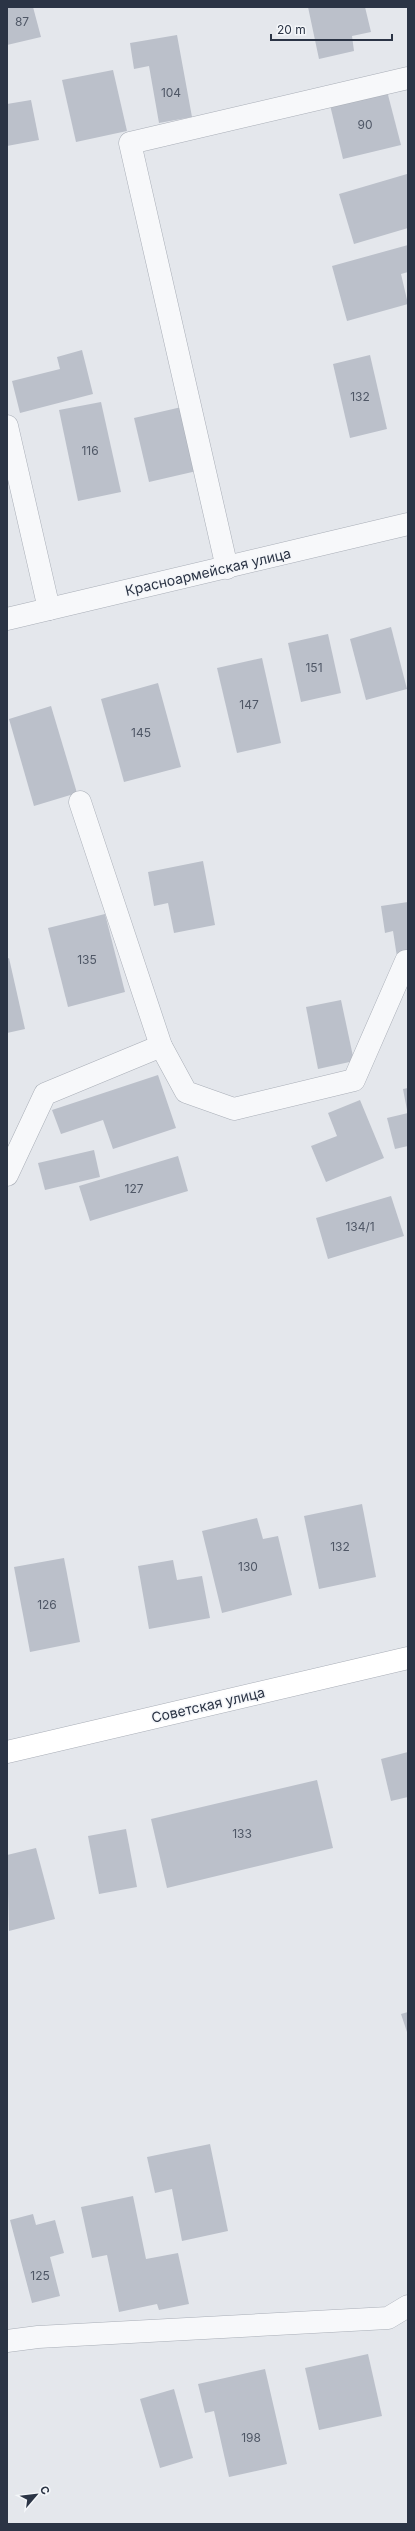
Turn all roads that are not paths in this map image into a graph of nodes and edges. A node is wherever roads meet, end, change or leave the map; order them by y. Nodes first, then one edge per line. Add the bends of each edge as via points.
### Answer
1 (408, 78) edge
2 (7, 426) edge
3 (408, 524) edge
4 (227, 568) junction
5 (49, 609) junction
6 (7, 619) edge
7 (80, 802) dead end
8 (408, 961) edge
9 (161, 1046) junction
10 (7, 1175) edge
11 (408, 1658) edge
12 (7, 1752) edge
13 (408, 2306) edge
14 (7, 2341) edge

1 - 4 street via 130,143
2 - 5 street
3 - 4 street, Красноармейская улица
4 - 5 street, Красноармейская улица
5 - 6 street, Красноармейская улица
7 - 9 street
8 - 9 street via 354,1080 234,1109 186,1092
9 - 10 street via 45,1094
11 - 12 main road, Советская улица
13 - 14 street via 388,2318

